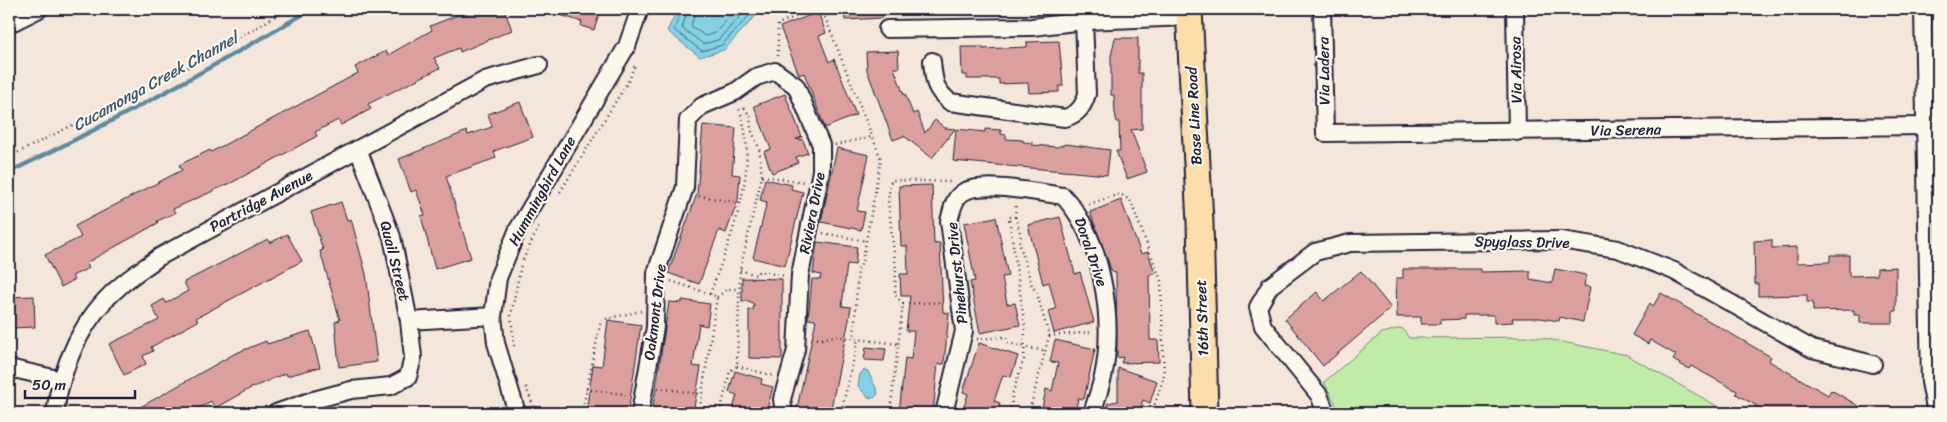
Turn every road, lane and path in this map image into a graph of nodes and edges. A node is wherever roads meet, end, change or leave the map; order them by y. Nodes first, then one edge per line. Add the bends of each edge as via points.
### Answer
1 (39, 9) edge
2 (288, 9) edge
3 (640, 9) edge
4 (814, 9) edge
5 (1322, 9) edge
6 (1514, 9) edge
7 (1923, 9) edge
8 (1190, 13) edge
9 (1082, 15) edge
10 (9, 24) edge
11 (887, 29) dead end
12 (932, 61) dead end
13 (636, 62) dead end
14 (539, 65) dead end
15 (775, 72) junction
16 (1927, 126) junction
17 (1517, 132) junction
18 (1325, 134) joint
19 (871, 137) junction
20 (822, 145) junction
21 (358, 149) junction
22 (9, 157) edge
23 (762, 176) junction
24 (818, 186) junction
25 (685, 187) junction
26 (1017, 191) junction
27 (962, 193) junction
28 (556, 198) dead end
29 (742, 203) junction
30 (1076, 210) junction
31 (1015, 217) junction
32 (540, 223) dead end
33 (1200, 223) joint
34 (809, 231) junction
35 (866, 241) junction
36 (740, 270) junction
37 (656, 274) junction
38 (800, 276) junction
39 (738, 288) junction
40 (710, 294) junction
41 (717, 297) junction
42 (960, 302) junction
43 (902, 304) junction
44 (655, 311) junction
45 (493, 316) junction
46 (409, 321) junction
47 (964, 331) junction
48 (1106, 332) junction
49 (1049, 336) junction
50 (858, 339) junction
51 (1934, 341) edge
52 (899, 344) junction
53 (1024, 345) junction
54 (796, 350) junction
55 (1045, 351) junction
56 (515, 352) dead end
57 (1872, 364) dead end
58 (737, 366) junction
59 (9, 368) edge
60 (788, 378) junction
61 (523, 379) dead end
62 (62, 380) junction
63 (586, 389) junction
64 (702, 394) junction
65 (641, 406) edge
66 (55, 413) edge
67 (276, 413) edge
68 (517, 413) edge
69 (536, 413) edge
70 (582, 413) edge
71 (699, 413) edge
72 (720, 413) edge
73 (784, 413) edge
74 (841, 413) edge
75 (890, 413) edge
76 (944, 413) edge
77 (1011, 413) edge
78 (1028, 413) edge
79 (1092, 413) edge
80 (1152, 413) edge
81 (1205, 413) edge
82 (1326, 413) edge
83 (1936, 413) edge

1 - 10 street
2 - 22 path via 190,66
3 - 45 street, Hummingbird Lane via 627,46 518,229 498,278
4 - 15 path via 778,24 779,64
4 - 19 path via 823,12
5 - 18 street, Via Ladera
6 - 17 street, Via Airosa
7 - 16 street
8 - 9 street
8 - 33 main road, Base Line Road
9 - 11 street via 1032,27
9 - 12 street via 1087,94 1084,105 1076,114 1065,118 950,102 938,92
13 - 28 path via 629,80
14 - 21 street, Partridge Avenue via 485,80
15 - 20 street, Riviera Drive via 796,86
15 - 25 street, Oakmont Drive via 756,77 735,92 702,106 688,120
16 - 17 street, Via Serena
16 - 51 street
17 - 18 street, Via Serena
19 - 20 path
19 - 35 path via 881,160
20 - 24 street, Riviera Drive
21 - 46 street, Quail Street via 392,236
21 - 62 street, Partridge Avenue via 159,257 117,288 92,317 74,346
23 - 24 path
23 - 29 path via 759,148 750,116 743,105 738,106 748,144
23 - 36 path
24 - 34 street, Riviera Drive
25 - 29 path via 695,195
25 - 37 street, Oakmont Drive
26 - 27 street, Doral Drive via 981,187
26 - 30 street, Doral Drive via 1063,196
26 - 31 path
27 - 42 street, Pinehurst Drive via 953,205 949,221
27 - 43 path via 956,182 891,180 888,200 896,270 895,295
29 - 40 path
30 - 48 street, Doral Drive via 1104,283
30 - 80 path via 1120,194 1130,200 1161,281 1164,376
31 - 49 path via 1021,235 1019,242 1032,286 1038,293
31 - 53 path via 1009,217 1024,317
32 - 56 path via 521,266 511,315
33 - 81 main road, 16th Street
34 - 35 path
34 - 38 street, Riviera Drive
35 - 50 path via 858,270 855,301 854,336
36 - 38 path via 756,275 759,271
36 - 39 path
37 - 40 path
37 - 44 street, Oakmont Drive
38 - 54 street, Riviera Drive
39 - 41 path via 728,289
39 - 58 path
40 - 41 path
41 - 64 path
42 - 43 path
42 - 47 street, Pinehurst Drive
43 - 52 path
44 - 63 path via 630,312 601,320
44 - 65 street, Oakmont Drive
45 - 46 street
45 - 68 street, Hummingbird Lane via 496,343
46 - 67 street, Quail Street via 412,357 408,377 391,386 351,390
47 - 53 path via 974,339 1006,336 1008,343
47 - 76 street, Pinehurst Drive
48 - 49 path
48 - 79 street, Doral Drive via 1103,376
49 - 55 path
50 - 52 path
50 - 54 path via 834,336 808,338
50 - 74 path
51 - 83 street via 1930,382
52 - 75 path
53 - 55 path
53 - 77 path via 1024,359 1012,395
54 - 60 street, Riviera Drive
55 - 78 path
57 - 82 street, Spyglass Drive via 1812,350 1674,270 1618,249 1561,240 1350,243 1315,252 1270,286 1258,307 1263,326 1319,395
58 - 60 path
58 - 72 path via 730,371
59 - 62 street
60 - 73 street, Riviera Drive via 782,400
61 - 69 path
62 - 66 street, Partridge Avenue
63 - 65 path
63 - 70 path
64 - 65 path via 655,387
64 - 71 path

